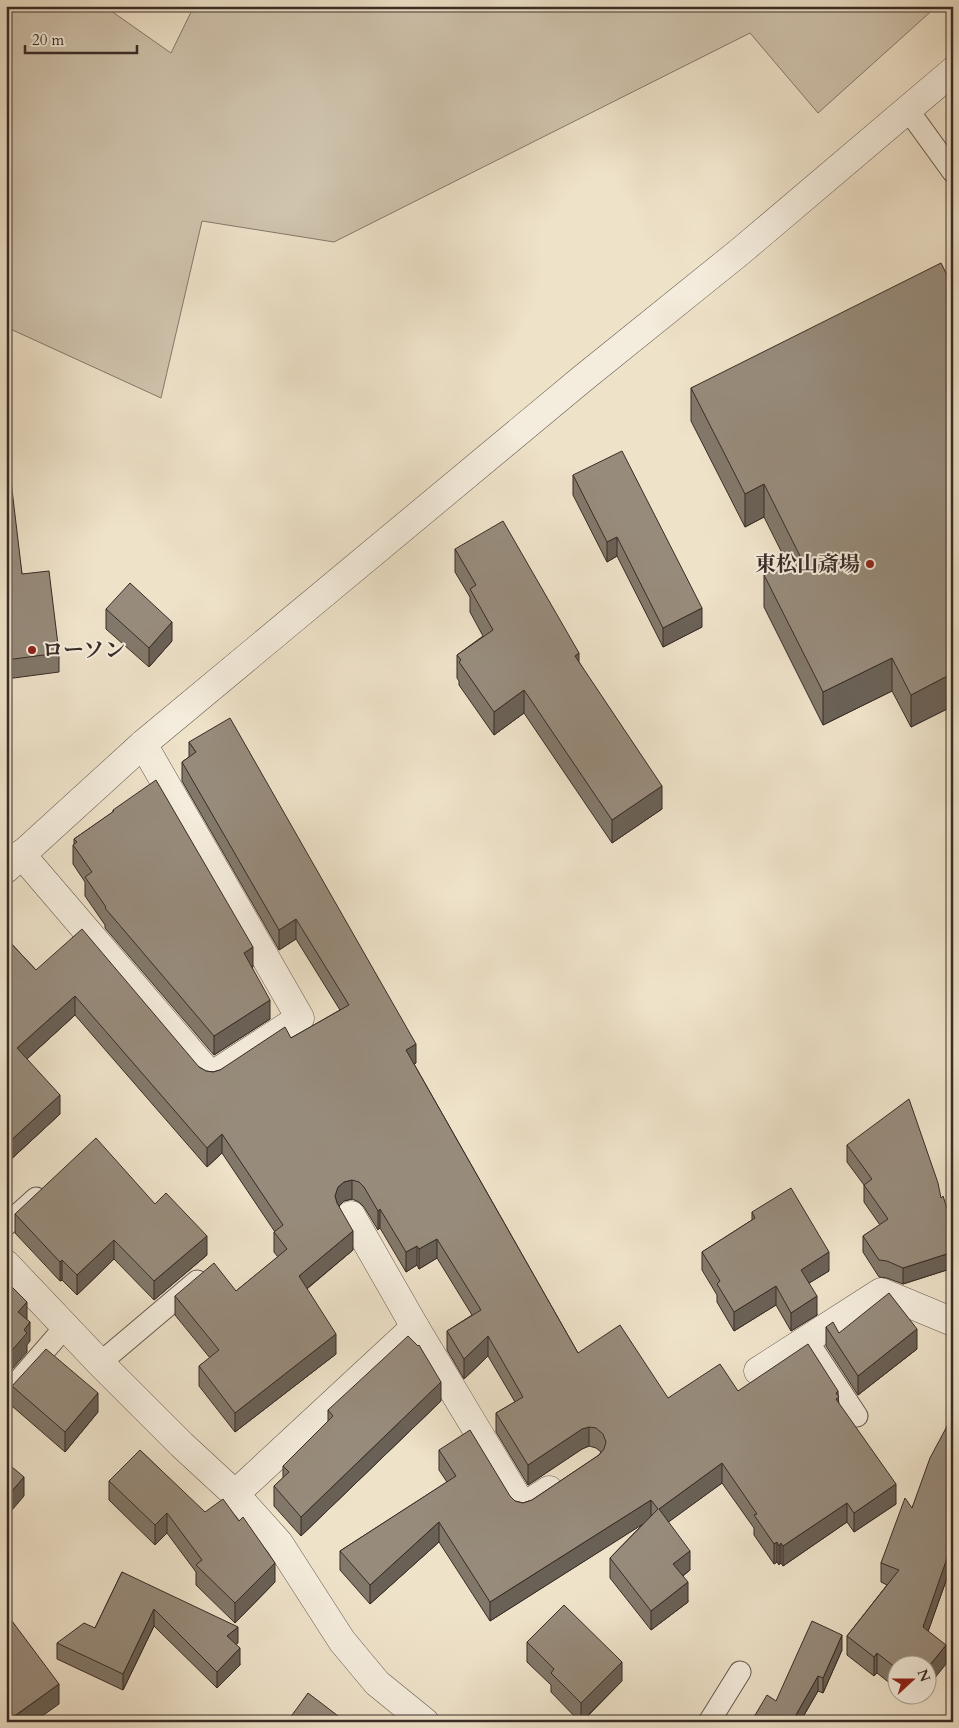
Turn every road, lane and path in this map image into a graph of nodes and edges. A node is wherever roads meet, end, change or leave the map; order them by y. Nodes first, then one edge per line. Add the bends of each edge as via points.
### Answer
1 (953, 71) edge
2 (908, 110) junction
3 (953, 172) edge
4 (143, 744) junction
5 (14, 862) edge
6 (49, 1186) edge
7 (351, 1215) dead end
8 (6, 1225) edge
9 (6, 1264) edge
10 (207, 1272) edge
11 (953, 1322) edge
12 (65, 1327) junction
13 (416, 1327) junction
14 (807, 1340) junction
15 (100, 1363) junction
16 (758, 1371) dead end
17 (6, 1396) edge
18 (857, 1416) dead end
19 (568, 1477) edge
20 (235, 1494) junction
21 (740, 1672) dead end
22 (425, 1722) edge
23 (709, 1722) edge

1 - 2 street
2 - 3 lane
2 - 4 street
4 - 5 street
4 - 5 street via 300,1018 211,1076
6 - 8 lane
7 - 13 street
9 - 12 street
10 - 15 lane
11 - 14 street via 881,1292
12 - 15 street
12 - 17 lane
13 - 19 street via 523,1507
13 - 20 street
14 - 16 street
14 - 18 lane
15 - 20 street
20 - 22 street via 279,1544 342,1641 377,1683
21 - 23 lane

